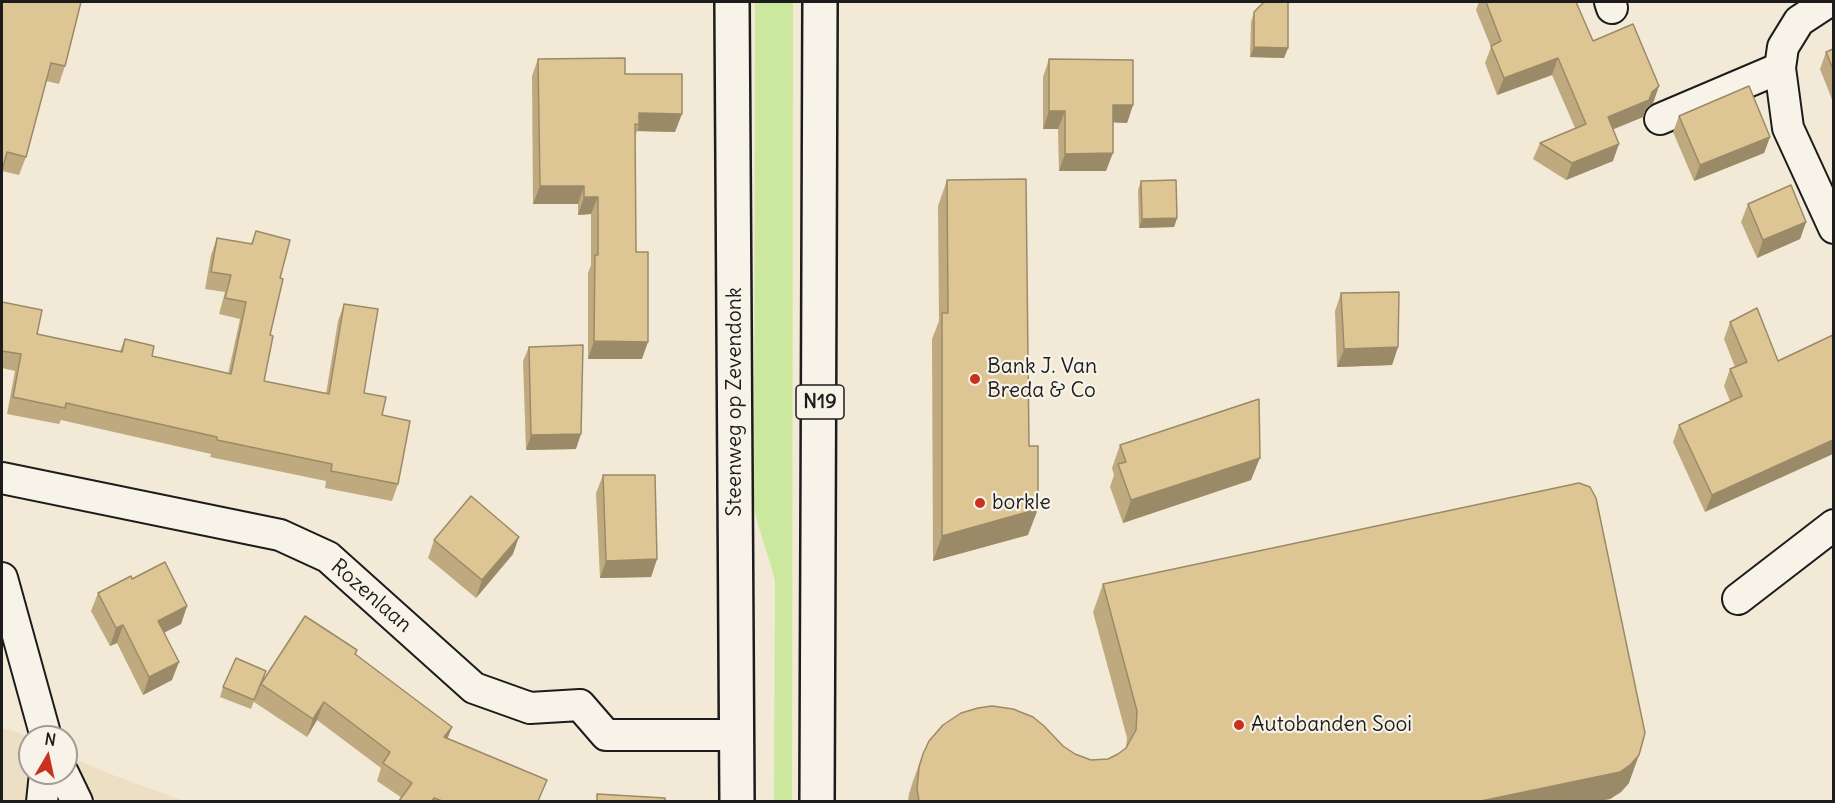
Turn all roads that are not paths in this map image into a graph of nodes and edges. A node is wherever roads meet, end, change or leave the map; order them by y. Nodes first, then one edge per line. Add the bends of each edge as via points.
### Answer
1 (732, 2) edge
2 (820, 2) edge
3 (1828, 2) edge
4 (1781, 58) junction
5 (1660, 119) dead end
6 (1833, 228) edge
7 (2, 478) edge
8 (1833, 525) edge
9 (2, 578) edge
10 (1738, 599) dead end
11 (43, 725) edge
12 (738, 735) junction
13 (44, 785) edge
14 (69, 785) edge
15 (42, 801) edge
16 (77, 801) edge
17 (737, 801) edge
18 (817, 801) edge

1 - 12 main road, Steenweg op Zevendonk
2 - 18 main road, N19
3 - 4 street via 1802,18
4 - 5 street
4 - 6 street via 1788,128
7 - 12 street, Rozenlaan via 280,535 328,557 474,688 530,708 580,705 606,735
8 - 10 street
9 - 11 street
12 - 17 main road, Steenweg op Zevendonk
13 - 15 street
14 - 16 street

